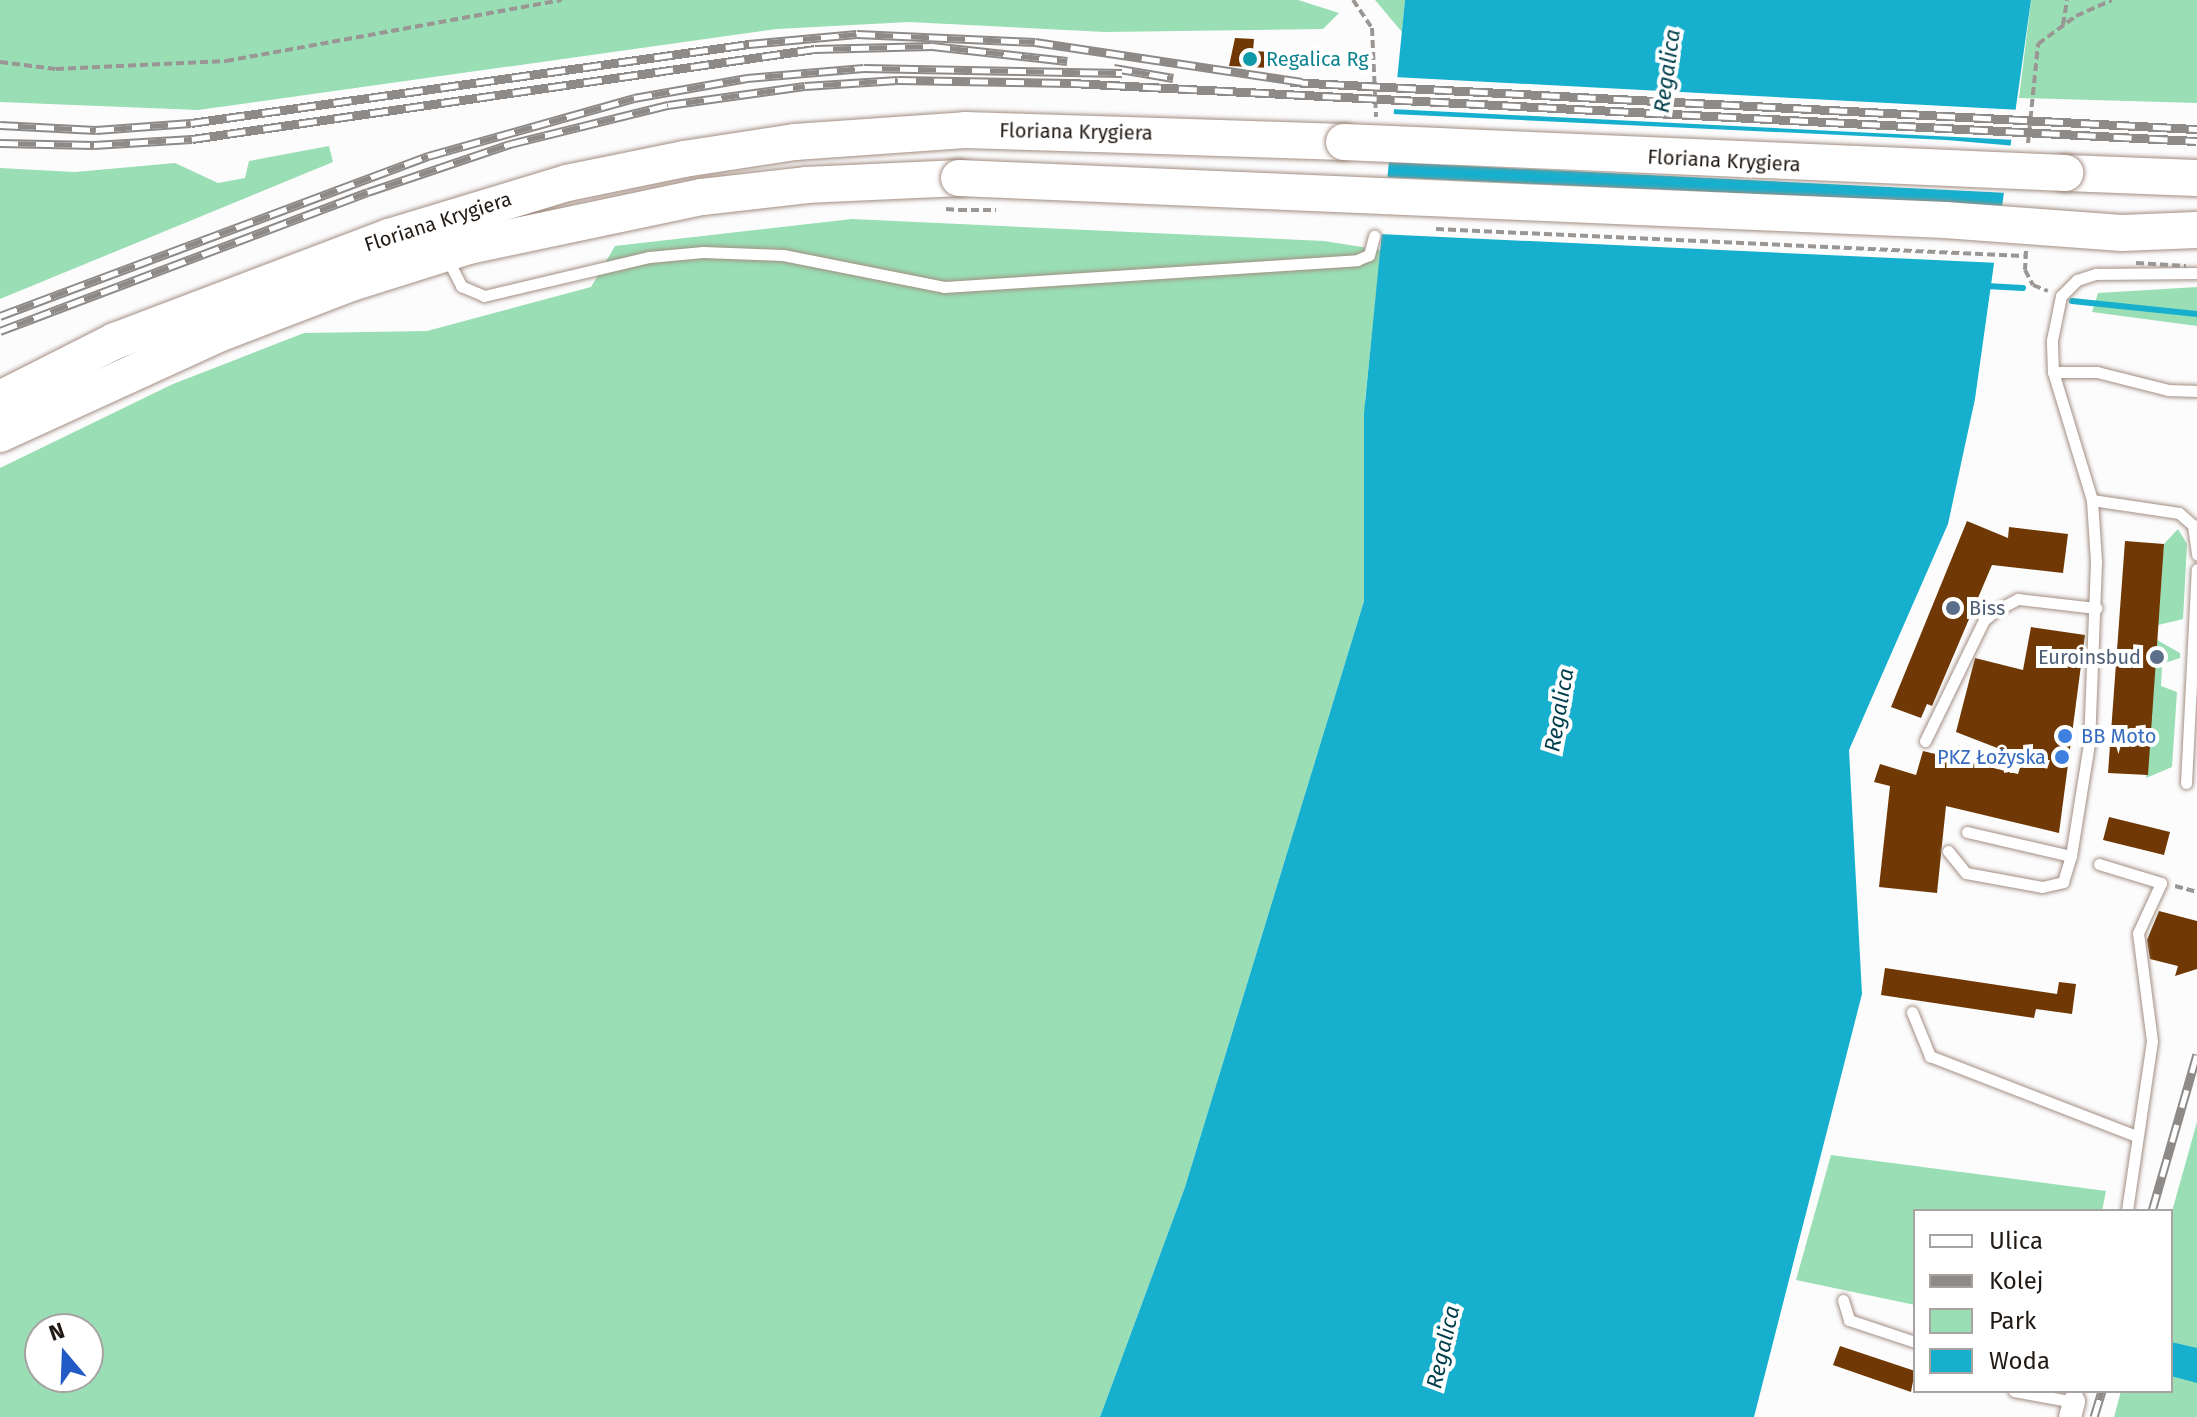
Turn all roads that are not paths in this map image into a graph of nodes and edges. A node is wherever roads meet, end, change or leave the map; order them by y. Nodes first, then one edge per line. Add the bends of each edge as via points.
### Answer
1 (2197, 178) edge
2 (2197, 230) edge
3 (1374, 236) dead end
4 (445, 253) junction
5 (2197, 273) edge
6 (2053, 372) junction
7 (2197, 391) edge
8 (0, 399) edge
9 (0, 434) edge
10 (2092, 500) junction
11 (2197, 555) edge
12 (2197, 569) edge
13 (2096, 608) junction
14 (1925, 741) dead end
15 (2186, 783) dead end
16 (1967, 832) dead end
17 (1948, 851) dead end
18 (2071, 856) junction
19 (2099, 864) dead end
20 (1912, 1012) dead end
21 (2136, 1136) junction
22 (2127, 1209) edge
23 (1843, 1300) dead end
24 (1913, 1341) edge
25 (2024, 1393) edge
26 (2074, 1403) edge

1 - 8 main road, Floriana Krygiera, bridge via 965,130 795,142 553,187 389,237 115,341
2 - 4 main road, Floriana Krygiera, bridge via 2122,233 1929,219 959,194 831,183 702,197 559,224
3 - 4 lane via 1369,255 1357,260 973,287 901,282 783,255 703,252 649,257 490,297 461,286
4 - 9 main road, Floriana Krygiera via 311,297 169,354
5 - 6 lane via 2120,271 2077,280 2055,311
6 - 7 lane via 2097,372 2168,390
6 - 10 lane
10 - 11 lane via 2179,513 2193,525
10 - 13 lane
12 - 15 lane
13 - 14 lane via 2018,599 1995,611 1984,620
13 - 18 lane via 2089,744
16 - 18 lane
17 - 18 lane via 1966,873 2042,887 2063,882
19 - 21 lane via 2161,883 2138,933 2152,1041
20 - 21 lane via 1930,1056
21 - 22 lane
23 - 24 lane via 1849,1320
25 - 26 lane

